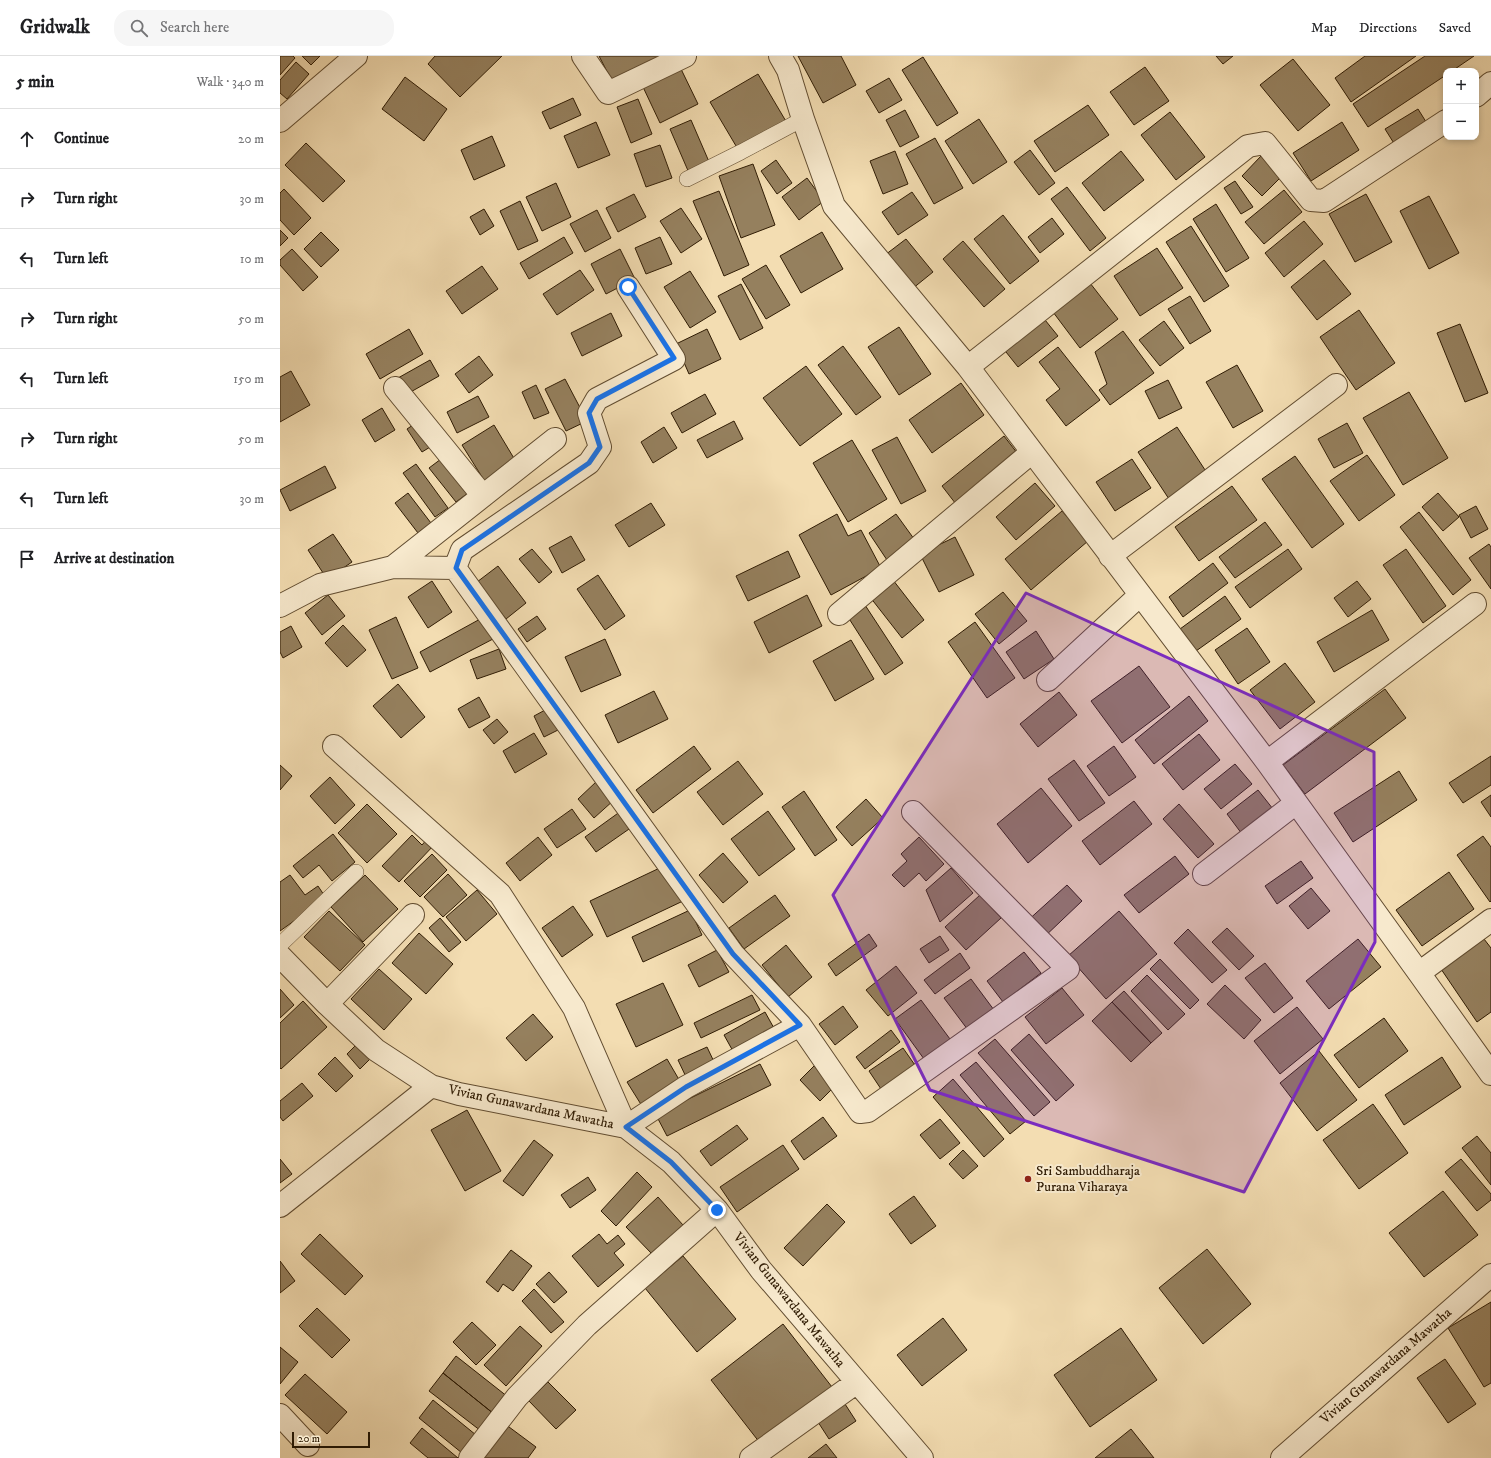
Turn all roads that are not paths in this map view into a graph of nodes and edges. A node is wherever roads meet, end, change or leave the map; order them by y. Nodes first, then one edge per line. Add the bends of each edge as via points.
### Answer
1 (356, 56) edge
2 (583, 56) edge
3 (685, 56) edge
4 (780, 56) edge
5 (1491, 83) edge
6 (1479, 93) edge
7 (803, 119) junction
8 (280, 122) edge
9 (1443, 123) edge
10 (686, 179) dead end
11 (628, 287) dead end
12 (968, 367) junction
13 (1336, 385) dead end
14 (395, 388) dead end
15 (555, 439) dead end
16 (1032, 452) junction
17 (483, 496) junction
18 (1110, 556) junction
19 (393, 567) junction
20 (456, 568) junction
21 (1140, 595) junction
22 (1475, 604) dead end
23 (280, 606) edge
24 (839, 614) dead end
25 (1048, 680) dead end
26 (334, 746) dead end
27 (1267, 762) junction
28 (1296, 803) junction
29 (913, 812) dead end
30 (356, 872) dead end
31 (1204, 874) dead end
32 (413, 916) dead end
33 (1491, 920) edge
34 (280, 945) edge
35 (280, 956) edge
36 (1419, 973) junction
37 (327, 1004) junction
38 (800, 1025) junction
39 (1491, 1074) edge
40 (431, 1086) junction
41 (626, 1127) junction
42 (280, 1206) edge
43 (717, 1210) junction
44 (1491, 1274) edge
45 (857, 1382) junction
46 (280, 1415) edge
47 (308, 1445) dead end
48 (470, 1458) edge
49 (750, 1458) edge
50 (922, 1458) edge
51 (1282, 1458) edge

1 - 8 street
2 - 3 street via 608,93
4 - 7 street via 788,70
5 - 6 street
7 - 10 lane
7 - 12 street via 834,206
9 - 12 street via 1324,201 1311,200 1265,143 1248,146
11 - 20 street via 674,358 597,399 589,413 600,447 589,463 462,550
12 - 16 street
13 - 18 street
14 - 17 street
15 - 17 street
16 - 18 street
16 - 24 street
17 - 19 street
18 - 21 street
19 - 20 street
19 - 23 street via 320,585
20 - 38 street via 733,954
21 - 25 street
21 - 27 street
22 - 27 street
26 - 41 street via 500,894 574,1008
27 - 28 street
28 - 31 street
28 - 36 street
29 - 38 street via 1068,969 868,1111 860,1112
30 - 34 lane
32 - 37 street
33 - 36 street
35 - 37 street, Vivian Gunawardana Mawatha
36 - 39 street
37 - 40 street, Vivian Gunawardana Mawatha via 376,1050
38 - 41 street via 686,1087
40 - 41 street, Vivian Gunawardana Mawatha via 459,1094
40 - 42 street
41 - 43 street, Vivian Gunawardana Mawatha via 671,1162
43 - 45 street, Vivian Gunawardana Mawatha via 761,1270
43 - 48 street via 587,1325 517,1397
44 - 51 street, Vivian Gunawardana Mawatha
45 - 49 street
45 - 50 street, Vivian Gunawardana Mawatha
46 - 47 street

